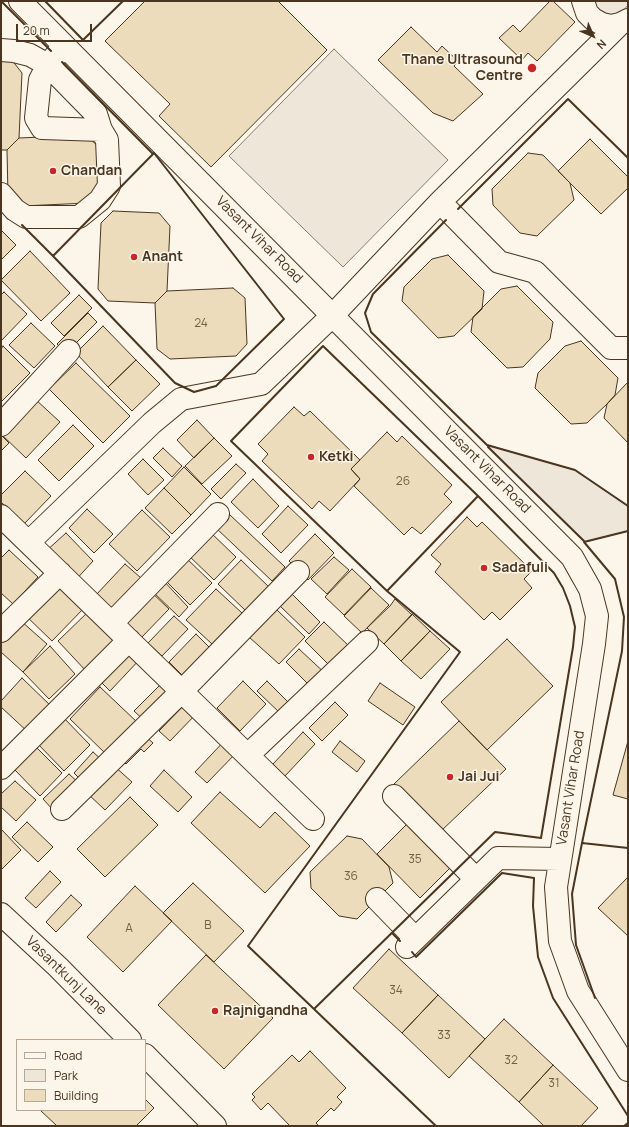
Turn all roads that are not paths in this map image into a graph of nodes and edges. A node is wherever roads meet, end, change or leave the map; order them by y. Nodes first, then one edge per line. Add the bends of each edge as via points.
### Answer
1 (20, 1) edge
2 (583, 1) edge
3 (624, 22) edge
4 (65, 46) junction
5 (1, 50) edge
6 (48, 65) junction
7 (101, 130) junction
8 (1, 194) edge
9 (440, 202) junction
10 (333, 315) junction
11 (628, 348) edge
12 (69, 351) dead end
13 (1, 425) edge
14 (218, 514) dead end
15 (1, 516) edge
16 (29, 542) junction
17 (298, 572) dead end
18 (60, 573) junction
19 (112, 623) junction
20 (1, 631) edge
21 (129, 640) junction
22 (367, 642) dead end
23 (182, 691) junction
24 (248, 755) junction
25 (1, 768) edge
26 (394, 796) dead end
27 (62, 809) dead end
28 (314, 819) dead end
29 (560, 859) junction
30 (476, 879) junction
31 (377, 899) dead end
32 (1, 914) edge
33 (129, 1039) edge
34 (146, 1056) edge
35 (628, 1070) edge
36 (215, 1126) edge

1 - 4 street, Vasant Vihar Road
2 - 3 street via 587,13 602,24 611,26
3 - 9 street
4 - 6 street
4 - 10 street, Vasant Vihar Road
5 - 6 street via 30,55
6 - 7 street via 96,114
6 - 7 street via 40,80 36,118 42,128
7 - 8 street via 107,140 109,186 100,200 79,217 26,217 15,210
9 - 10 street
9 - 11 street via 499,262 535,272 611,348
10 - 16 street via 261,384 181,399 152,423
10 - 29 street, Vasant Vihar Road via 572,557 590,589 597,616 594,644
12 - 13 street
14 - 19 street
15 - 16 street
16 - 18 street
17 - 23 street
18 - 19 street
18 - 20 street
19 - 21 street
21 - 23 street
21 - 25 street
22 - 24 street
23 - 24 street
23 - 27 street
24 - 28 street
26 - 30 street
29 - 30 street via 498,858
29 - 35 street, Vasant Vihar Road via 556,887 560,941 578,991
30 - 31 street via 411,943
32 - 33 street, Vasantkunj Lane
34 - 36 street

